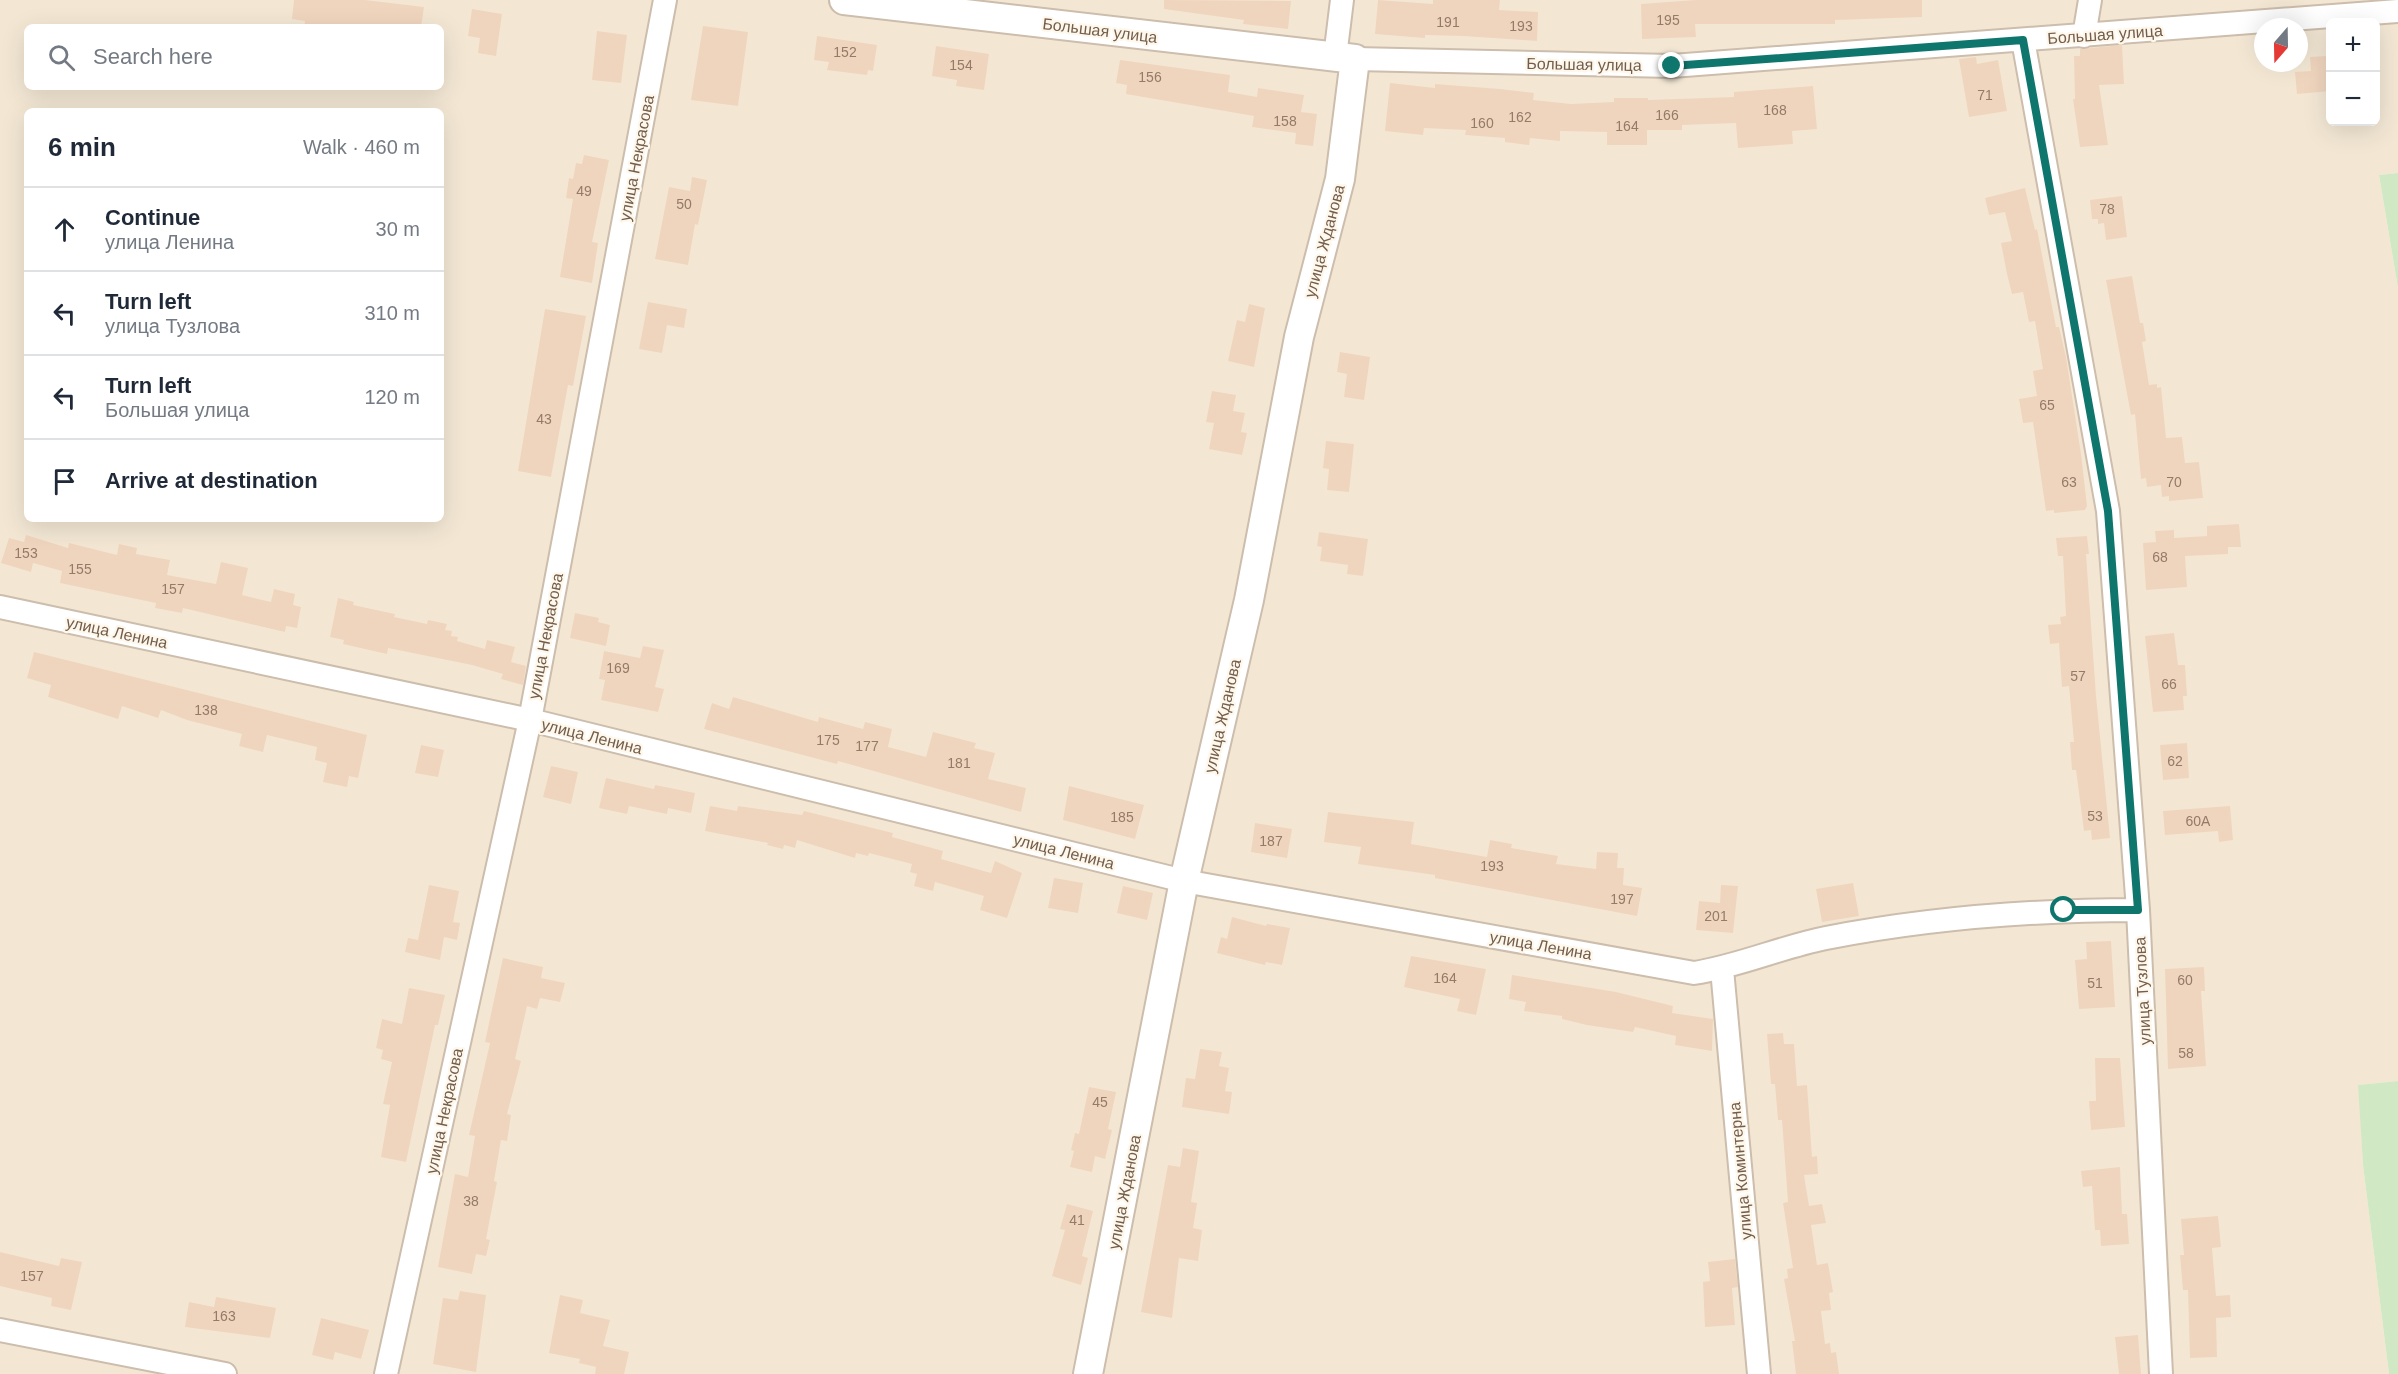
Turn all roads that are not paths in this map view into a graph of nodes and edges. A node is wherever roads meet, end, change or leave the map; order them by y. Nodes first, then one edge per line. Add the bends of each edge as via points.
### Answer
1 (665, 0) edge
2 (844, 0) edge
3 (1342, 0) edge
4 (2090, 0) edge
5 (2398, 10) edge
6 (2084, 36) junction
7 (2023, 40) junction
8 (1345, 58) junction
9 (0, 607) edge
10 (530, 720) junction
11 (1184, 880) junction
12 (2138, 910) junction
13 (1722, 969) junction
14 (0, 1330) edge
15 (225, 1374) edge
16 (386, 1374) edge
17 (1088, 1374) edge
18 (1759, 1374) edge
19 (2161, 1374) edge

1 - 10 street, улица Некрасова
2 - 8 street, Большая улица
3 - 8 street, улица Жданова
4 - 6 street
5 - 6 street, Большая улица
6 - 7 street, Большая улица
7 - 8 street, Большая улица via 1672,66
7 - 12 street, улица Тузлова via 2108,511
8 - 11 street, улица Жданова via 1340,179 1299,337 1249,600
9 - 10 street, улица Ленина
10 - 11 street, улица Ленина
10 - 16 street, улица Некрасова
11 - 13 street, улица Ленина via 1694,973
11 - 17 street, улица Жданова
12 - 13 street, улица Ленина via 2064,910 1950,918 1823,938
12 - 19 street, улица Тузлова
13 - 18 street, улица Коминтерна
14 - 15 street

